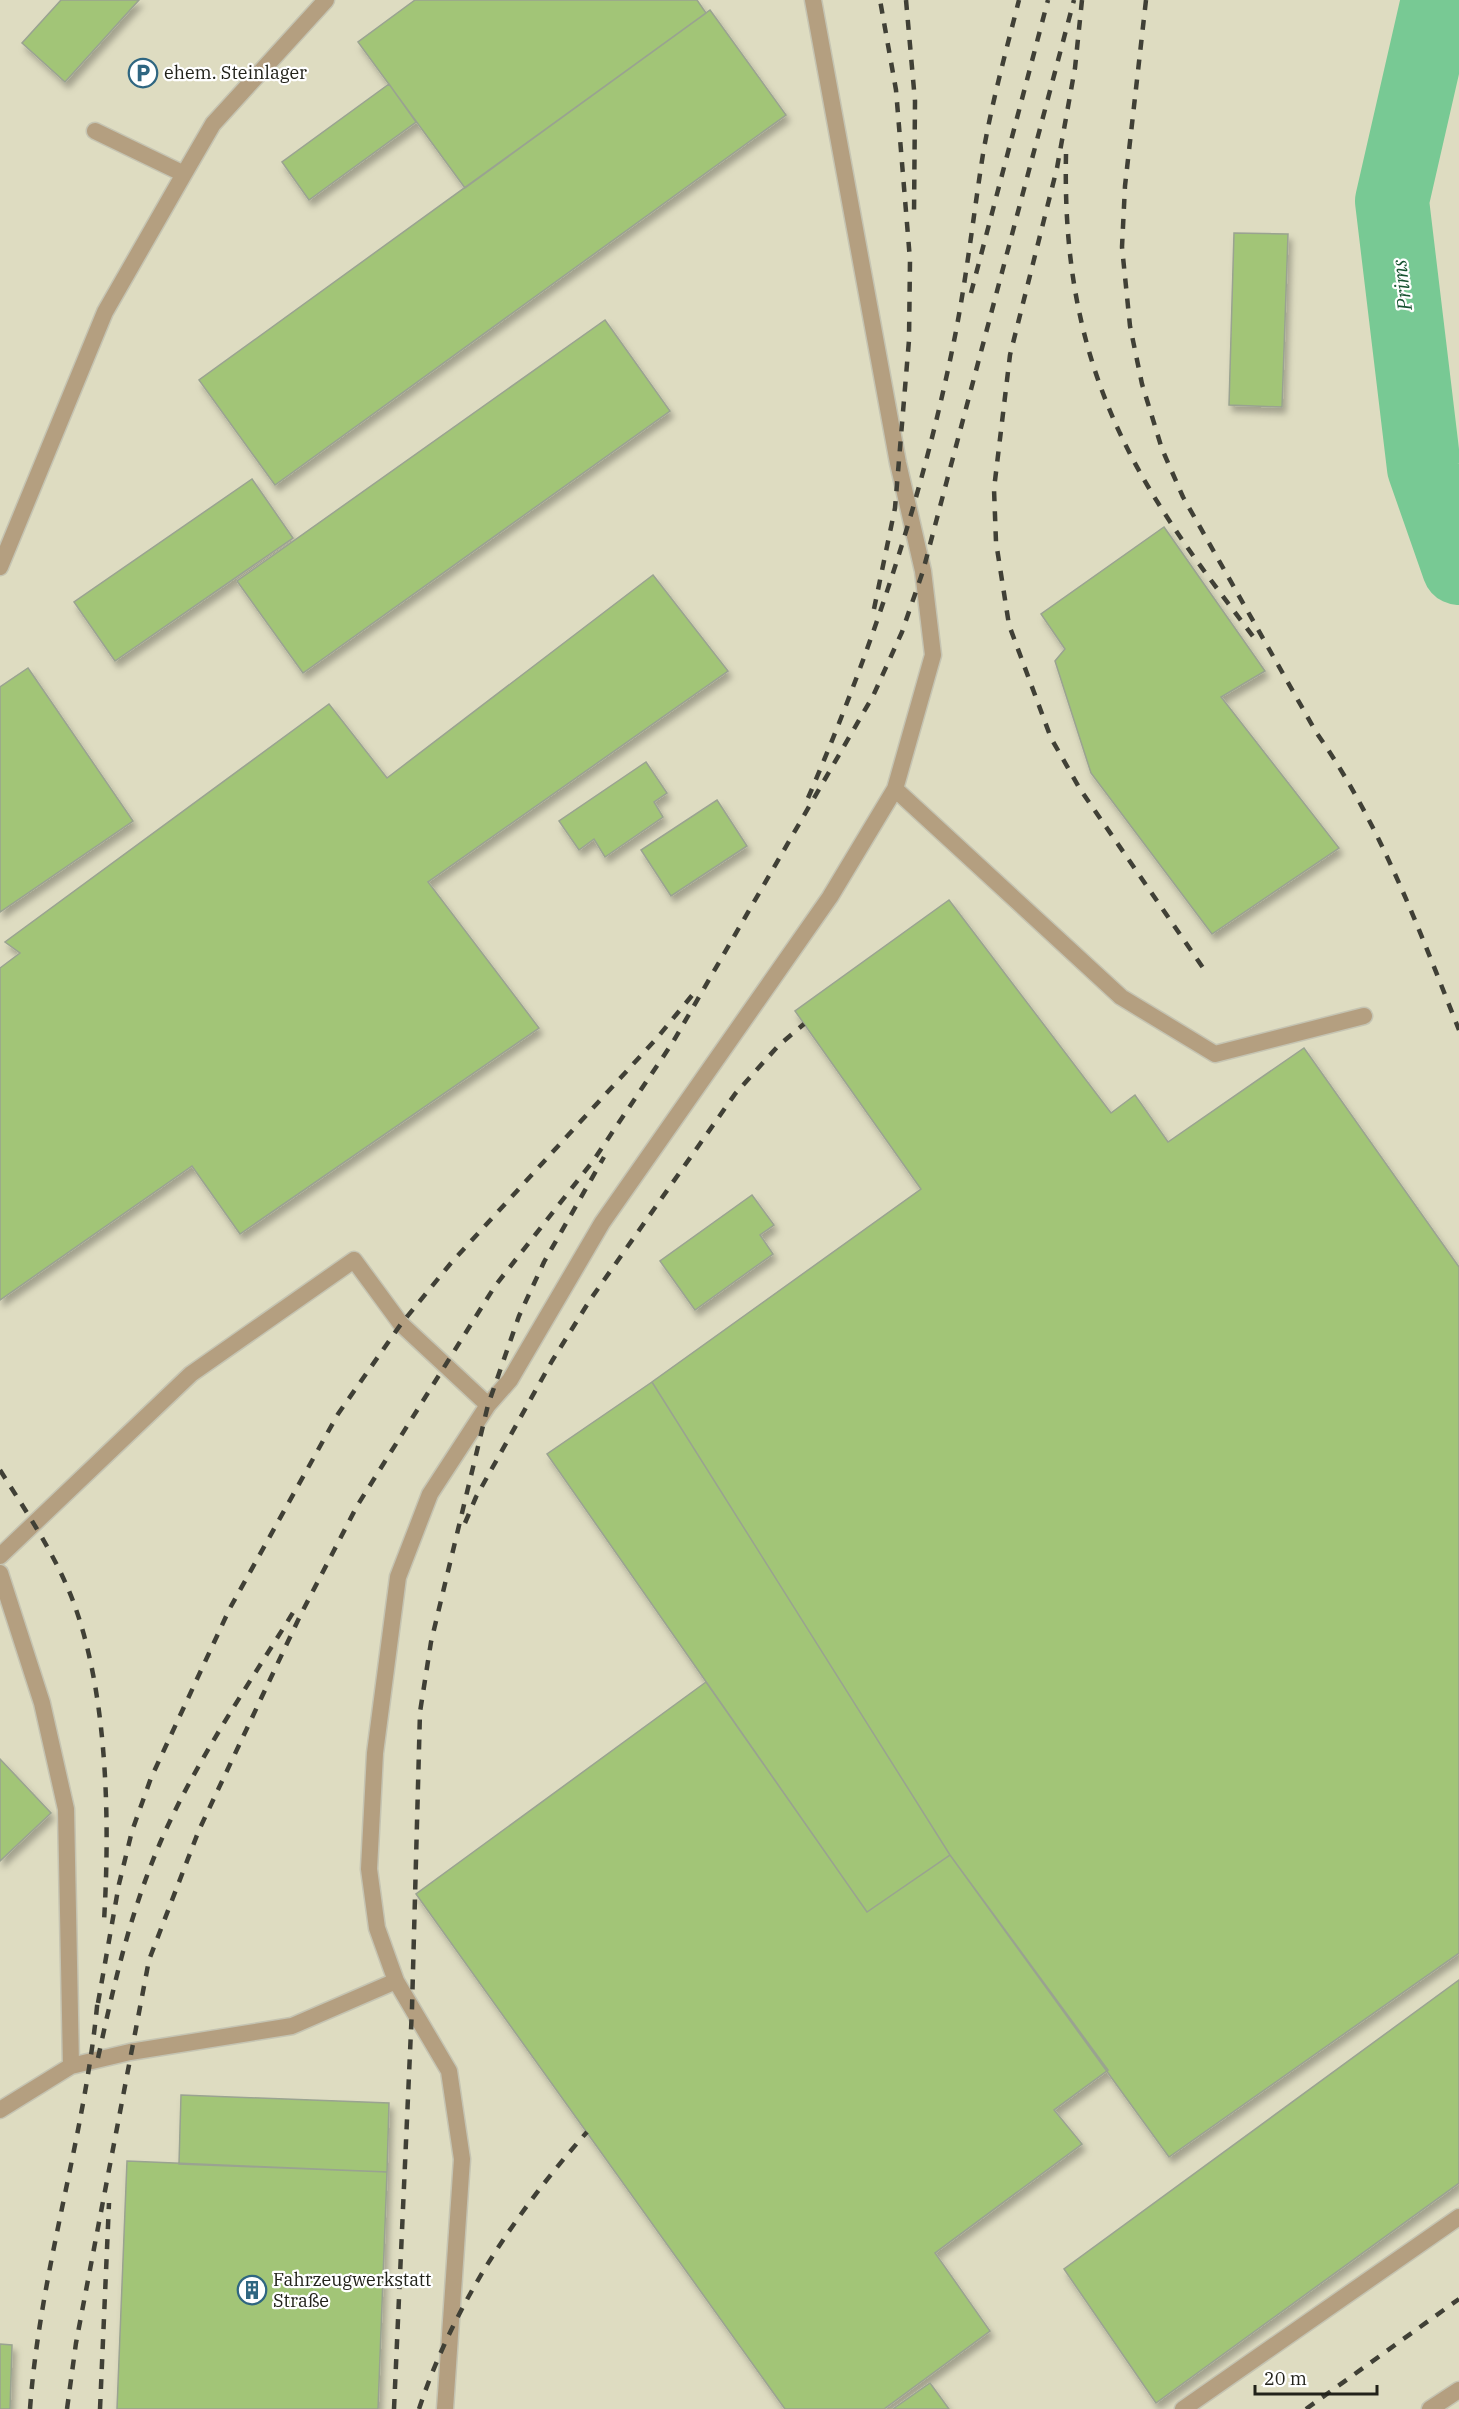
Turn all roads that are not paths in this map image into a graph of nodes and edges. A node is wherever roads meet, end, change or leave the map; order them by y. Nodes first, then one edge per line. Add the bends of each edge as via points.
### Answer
1 (326, 0) edge
2 (813, 0) edge
3 (94, 131) dead end
4 (184, 174) junction
5 (0, 567) edge
6 (895, 789) junction
7 (1364, 1016) dead end
8 (488, 1405) junction
9 (0, 1556) edge
10 (0, 1573) edge
11 (396, 1981) junction
12 (71, 2066) junction
13 (0, 2110) edge
14 (1459, 2217) edge
15 (1459, 2390) edge
16 (445, 2409) edge
17 (1183, 2409) edge
18 (1430, 2409) edge

1 - 4 lane via 213,123
2 - 6 lane via 898,463 923,571 933,655
3 - 4 lane
4 - 5 lane via 105,312
6 - 7 lane via 1121,997 1215,1054
6 - 8 lane via 830,897 602,1223 510,1380
8 - 9 lane via 401,1324 354,1260 191,1374
8 - 11 lane via 430,1494 398,1576 375,1753 369,1869 377,1928
10 - 12 lane via 42,1702 66,1809
11 - 12 lane via 292,2026 130,2052
11 - 16 lane via 449,2071 462,2159
12 - 13 lane
14 - 17 lane
15 - 18 lane

